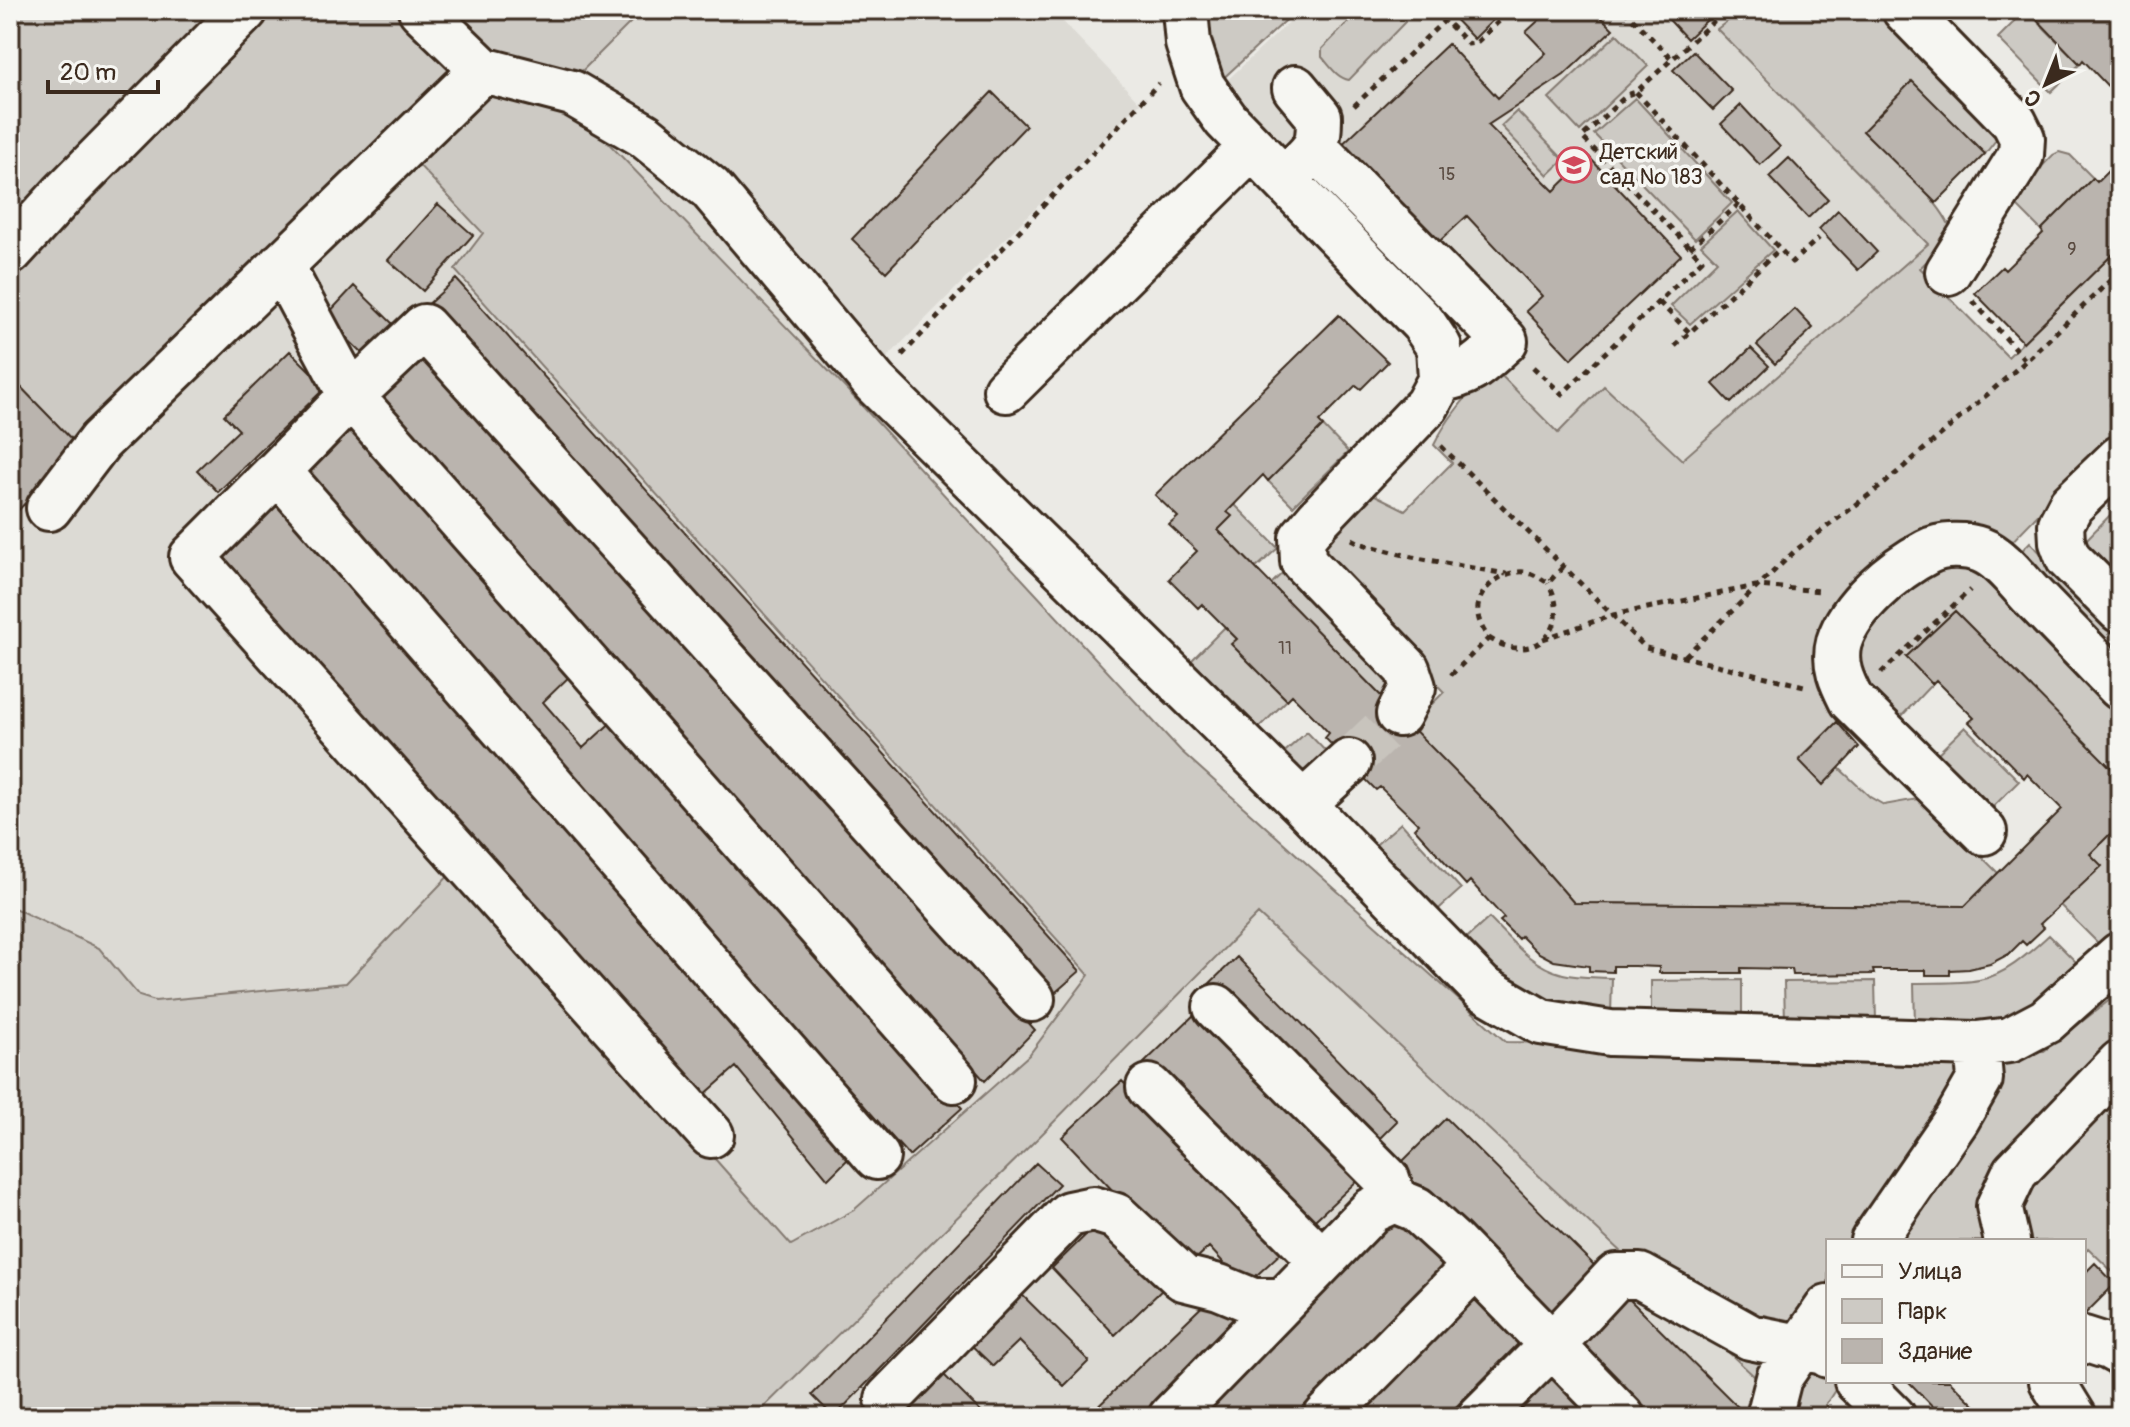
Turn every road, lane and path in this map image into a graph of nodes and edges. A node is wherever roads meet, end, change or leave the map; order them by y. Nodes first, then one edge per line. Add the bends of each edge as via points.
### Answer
1 (245, 10) edge
2 (421, 10) edge
3 (1511, 10) edge
4 (1624, 10) edge
5 (1726, 10) edge
6 (1905, 10) edge
7 (1187, 27) edge
8 (1671, 58) junction
9 (483, 70) junction
10 (1295, 88) dead end
11 (1636, 92) junction
12 (1317, 144) junction
13 (1252, 147) junction
14 (1284, 179) junction
15 (1739, 204) junction
16 (1819, 238) dead end
17 (1690, 248) junction
18 (1780, 249) junction
19 (10, 252) edge
20 (281, 265) junction
21 (2120, 271) edge
22 (1948, 272) joint
23 (1659, 302) junction
24 (1689, 332) junction
25 (1505, 341) junction
26 (1675, 346) dead end
27 (2026, 361) junction
28 (1441, 379) junction
29 (875, 383) junction
30 (1006, 390) dead end
31 (351, 396) junction
32 (1414, 420) junction
33 (2120, 458) edge
34 (278, 471) junction
35 (49, 508) dead end
36 (1318, 519) junction
37 (1999, 563) junction
38 (1564, 566) junction
39 (1507, 575) junction
40 (1548, 583) junction
41 (1756, 586) junction
42 (1871, 595) junction
43 (2120, 610) edge
44 (1613, 615) junction
45 (1489, 638) junction
46 (1543, 639) junction
47 (1685, 656) junction
48 (1442, 685) dead end
49 (2120, 687) edge
50 (1851, 700) junction
51 (1399, 714) tunnel mouth
52 (1349, 762) tunnel mouth
53 (1303, 804) junction
54 (1984, 832) dead end
55 (2120, 955) edge
56 (1032, 999) dead end
57 (1216, 1007) dead end
58 (1977, 1044) junction
59 (2120, 1063) edge
60 (954, 1080) dead end
61 (1149, 1087) dead end
62 (711, 1135) dead end
63 (877, 1157) dead end
64 (1394, 1200) junction
65 (1874, 1239) edge
66 (2007, 1239) edge
67 (1322, 1261) junction
68 (1475, 1266) junction
69 (1283, 1301) junction
70 (1826, 1313) edge
71 (2086, 1340) edge
72 (1552, 1345) junction
73 (1814, 1352) edge
74 (2120, 1353) edge
75 (1859, 1383) edge
76 (2053, 1383) edge
77 (888, 1399) dead end
78 (1171, 1417) edge
79 (1326, 1417) edge
80 (1480, 1417) edge
81 (1622, 1417) edge
82 (1769, 1417) edge
83 (1893, 1417) edge
84 (2074, 1417) edge

1 - 19 street
2 - 9 street
3 - 12 path via 1476,43 1468,44 1445,20
4 - 8 path
5 - 8 path
6 - 22 street via 2014,122 2022,138 2021,155
7 - 13 street via 1202,86
7 - 29 path via 1157,86
8 - 11 path
9 - 20 street
9 - 29 street via 572,93 644,135 710,188
10 - 12 street via 1319,117
11 - 15 path
11 - 17 path via 1582,137
12 - 14 street
12 - 25 street
13 - 14 street
13 - 30 street
14 - 28 street via 1423,323 1439,347
15 - 17 path
15 - 18 path
16 - 18 path via 1792,262
17 - 23 path via 1702,260
18 - 24 path
20 - 31 street
20 - 35 street via 100,441
21 - 27 path
22 - 27 path
23 - 24 path
23 - 25 path via 1562,394
24 - 26 path
25 - 28 street via 1475,368
27 - 41 path
28 - 32 street
29 - 53 street
31 - 34 street
31 - 56 street via 424,327
31 - 60 street
32 - 36 street
32 - 38 path
33 - 43 street via 2071,505 2061,524 2068,558
34 - 62 street via 192,557
34 - 63 street
36 - 39 path via 1362,544
36 - 51 street via 1302,538 1303,561 1407,669 1413,687
37 - 42 street via 1982,550 1955,545 1929,551
37 - 49 street
37 - 50 path
38 - 40 path
38 - 44 path
39 - 40 path via 1524,572
39 - 45 path via 1495,580 1479,602 1478,617
40 - 46 path via 1558,612
41 - 42 path
41 - 44 path
41 - 47 path
42 - 50 street via 1853,614 1839,644 1838,674
44 - 46 path
44 - 47 path via 1646,648
45 - 46 path via 1516,649
45 - 48 path
47 - 50 path
50 - 54 street
52 - 53 street
53 - 58 street via 1482,988 1541,1022 1610,1033
55 - 58 street via 2046,1021 2010,1040
57 - 64 street via 1387,1179
58 - 65 street via 1980,1079
59 - 66 street via 2015,1172 1999,1206
61 - 67 street
64 - 67 street via 1372,1210
64 - 68 street via 1416,1209
67 - 69 street
68 - 72 street
68 - 79 street
69 - 77 street via 1253,1301 1183,1278 1116,1216 1093,1209 1069,1214
69 - 78 street
70 - 73 street
71 - 74 street
72 - 73 street via 1616,1276 1640,1276 1750,1337
72 - 80 street
72 - 81 street
73 - 82 street via 1779,1378
75 - 83 street
76 - 84 street

